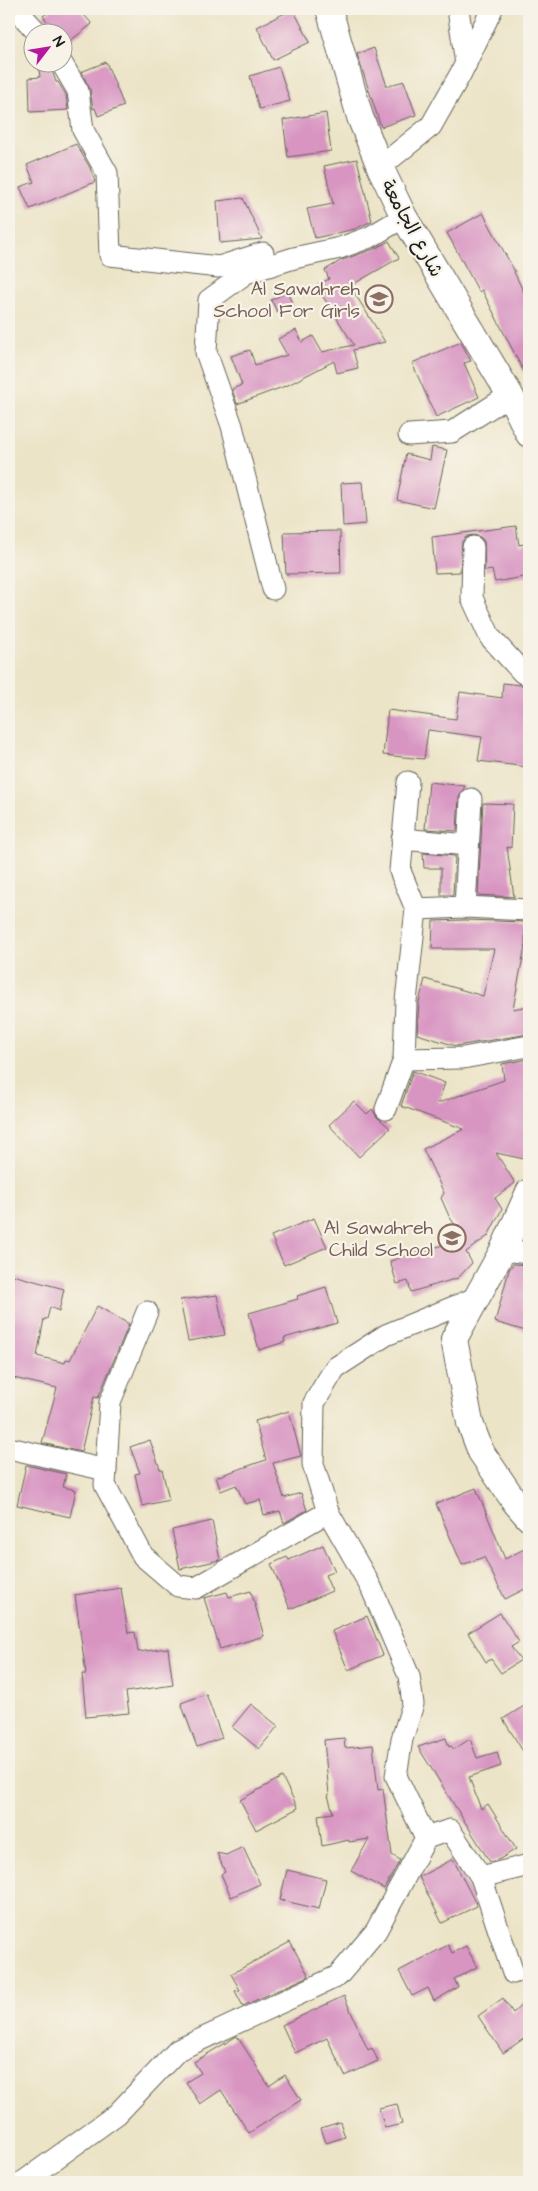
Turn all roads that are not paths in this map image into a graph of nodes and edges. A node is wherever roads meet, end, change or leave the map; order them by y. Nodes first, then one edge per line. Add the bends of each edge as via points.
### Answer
1 (16, 9) edge
2 (330, 9) edge
3 (458, 9) edge
4 (492, 9) edge
5 (28, 22) edge
6 (466, 64) junction
7 (67, 72) edge
8 (380, 167) junction
9 (404, 217) junction
10 (322, 252) junction
11 (510, 396) junction
12 (528, 425) edge
13 (409, 435) dead end
14 (473, 547) dead end
15 (273, 589) dead end
16 (529, 674) edge
17 (408, 782) dead end
18 (471, 799) dead end
19 (402, 839) junction
20 (468, 845) junction
21 (465, 907) junction
22 (416, 910) junction
23 (529, 910) edge
24 (529, 1046) edge
25 (404, 1059) junction
26 (386, 1109) dead end
27 (529, 1192) edge
28 (503, 1250) junction
29 (529, 1253) edge
30 (478, 1296) junction
31 (147, 1312) dead end
32 (9, 1448) edge
33 (106, 1470) junction
34 (328, 1512) junction
35 (529, 1518) edge
36 (426, 1838) junction
37 (529, 1865) edge
38 (480, 1878) junction
39 (514, 1973) dead end
40 (23, 2182) edge

1 - 5 street
2 - 8 main road, شارع الجامعة via 360,117
3 - 6 street
4 - 6 street
6 - 8 street via 431,126
7 - 10 street via 78,91 83,130 107,173 110,256 219,267 287,245
8 - 9 main road, شارع الجامعة
9 - 10 street via 370,236
9 - 11 main road, شارع الجامعة
10 - 15 street via 246,273 209,300 206,352 232,426
11 - 12 main road, شارع الجامعة
11 - 13 street via 452,432
14 - 16 street via 472,598 490,637 523,673
17 - 19 street
18 - 20 street
19 - 20 street
19 - 22 street via 400,871
20 - 21 street
21 - 22 street
21 - 23 street
22 - 25 street via 406,1001
24 - 25 street via 463,1058
25 - 26 street
27 - 28 main road
28 - 29 street
28 - 30 main road
30 - 34 street via 386,1335 335,1368 314,1403 313,1464
30 - 35 main road via 454,1338 470,1423 481,1452 494,1473
31 - 33 street via 110,1402
32 - 33 street
33 - 34 street via 105,1485 143,1556 178,1586 196,1588
34 - 36 street via 371,1587 409,1676 413,1704 402,1739 396,1776
36 - 38 street via 450,1830
36 - 40 street via 376,1931 338,1976 178,2050 117,2114
37 - 38 street
38 - 39 street

